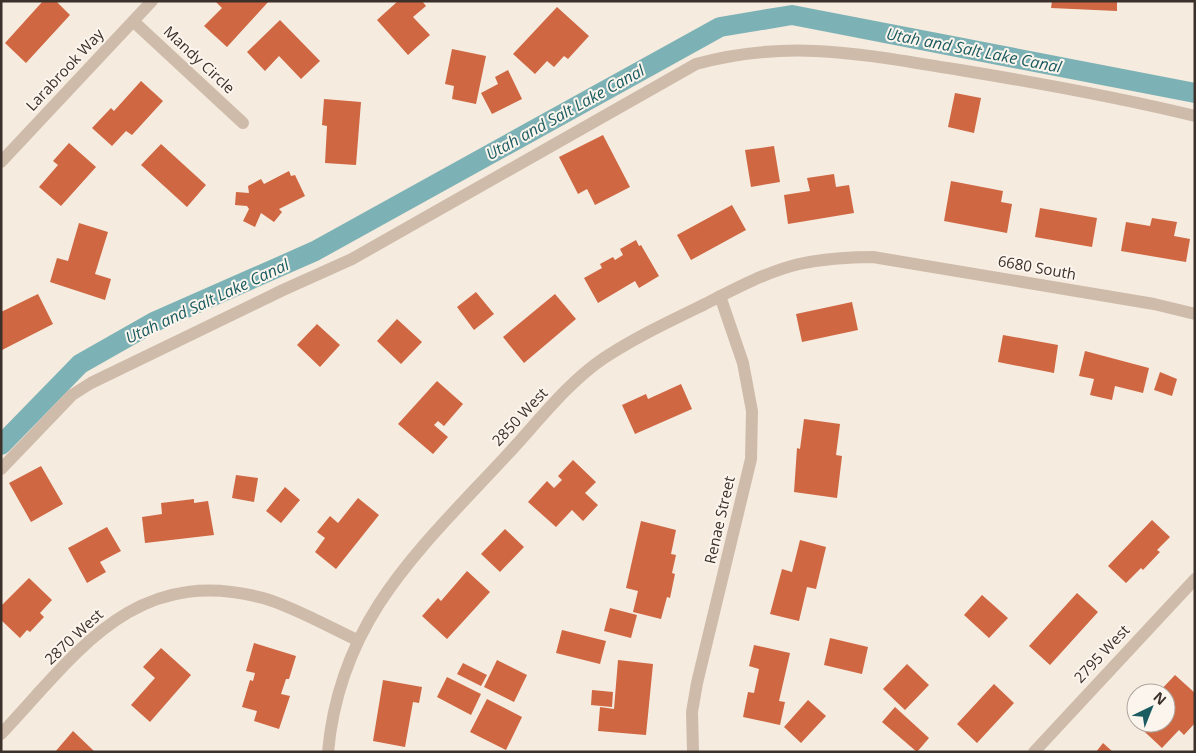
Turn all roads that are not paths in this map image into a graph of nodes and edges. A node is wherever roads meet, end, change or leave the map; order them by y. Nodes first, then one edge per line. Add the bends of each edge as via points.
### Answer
1 (152, 1) edge
2 (133, 21) junction
3 (1195, 116) edge
4 (243, 123) dead end
5 (1, 162) edge
6 (873, 257) joint
7 (720, 296) junction
8 (1195, 314) edge
9 (1, 469) edge
10 (1195, 579) edge
11 (357, 640) junction
12 (1, 734) edge
13 (328, 752) edge
14 (693, 752) edge
15 (1034, 752) edge

1 - 2 street, Larabrook Way
2 - 4 street, Mandy Circle
2 - 5 street, Larabrook Way
3 - 9 street via 1052,85 844,52 795,49 753,52 696,64 352,259 91,383 72,395
6 - 7 street, 2850 West via 798,264
6 - 8 street, 6680 South via 1154,304
7 - 11 street, 2850 West via 602,359 571,386 413,556 378,603
7 - 14 street, Renae Street via 743,363 752,411 751,459 697,683 692,712
10 - 15 street, 2795 West
11 - 12 street, 2870 West via 265,599 242,593 202,590 164,597 131,609 95,636
11 - 13 street, 2850 West via 339,690

